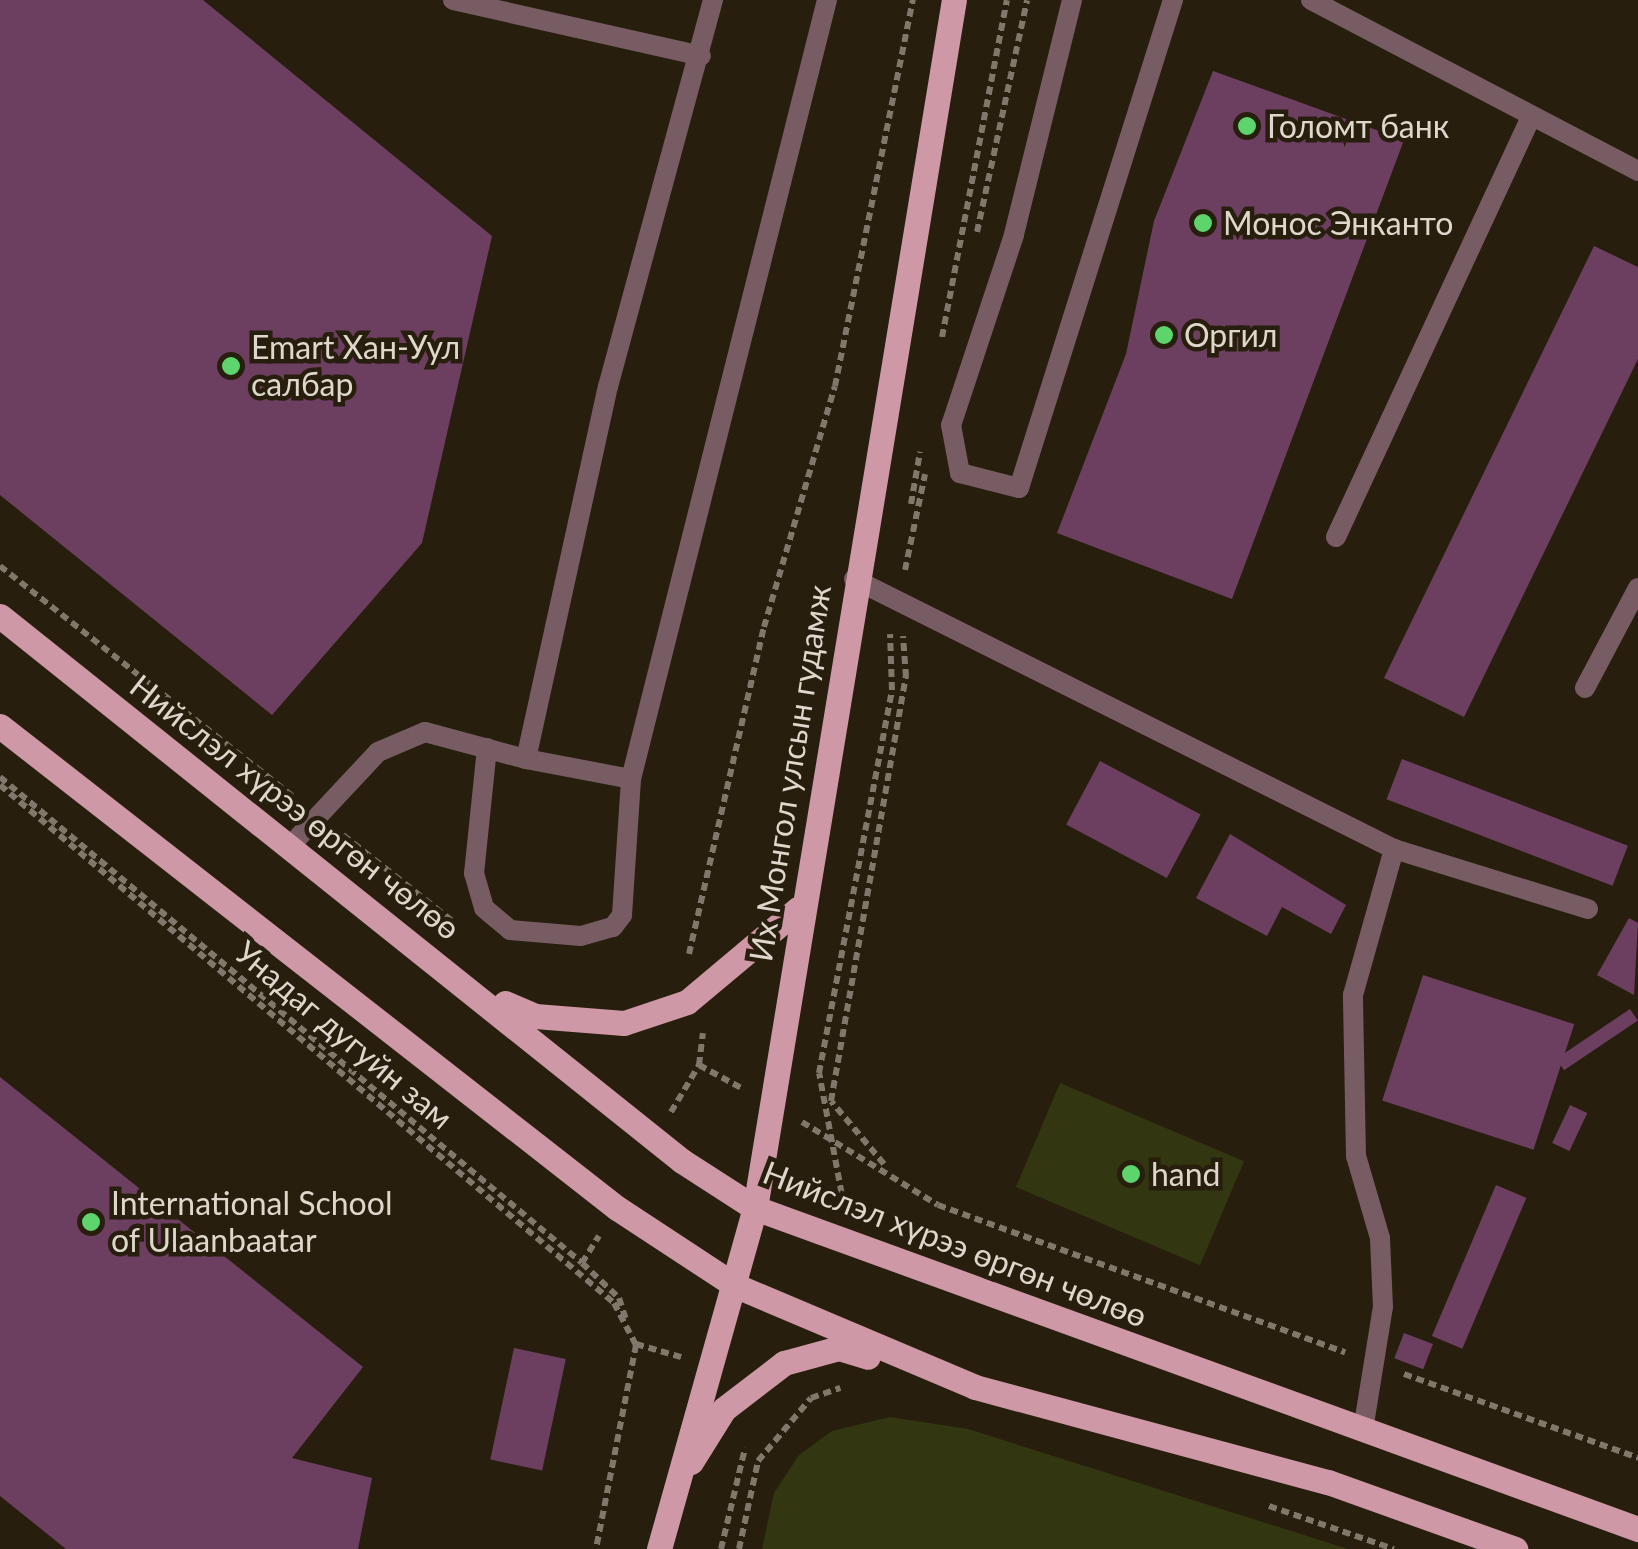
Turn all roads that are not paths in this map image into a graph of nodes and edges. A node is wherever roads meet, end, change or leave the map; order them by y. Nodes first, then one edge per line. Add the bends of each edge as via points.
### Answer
1 (453, 0) edge
2 (714, 0) edge
3 (827, 0) edge
4 (954, 0) edge
5 (1072, 0) edge
6 (1173, 0) edge
7 (1311, 0) edge
8 (701, 56) junction
9 (1531, 116) junction
10 (1638, 171) edge
11 (1336, 537) dead end
12 (854, 579) junction
13 (1638, 588) edge
14 (0, 616) edge
15 (1585, 688) dead end
16 (0, 726) edge
17 (487, 748) junction
18 (526, 759) junction
19 (630, 779) junction
20 (291, 845) junction
21 (1394, 849) junction
22 (800, 908) junction
23 (1588, 909) dead end
24 (479, 992) junction
25 (755, 1208) junction
26 (734, 1285) junction
27 (975, 1386) junction
28 (1363, 1430) junction
29 (669, 1501) junction
30 (1638, 1529) edge
31 (659, 1549) edge
32 (1514, 1549) edge

1 - 8 street
2 - 8 street
3 - 19 street
4 - 12 main road, Их Монгол улсын гудамж
5 - 6 street via 1014,235 950,425 960,473 1019,488
7 - 9 street
8 - 18 street via 608,386
9 - 10 street
9 - 11 street
12 - 21 street
12 - 22 main road, Их Монгол улсын гудамж
13 - 15 street
14 - 20 main road, Нийслэл хүрээ өргөн чөлөө
16 - 26 main road via 617,1208
17 - 18 street
17 - 19 street via 474,873 484,908 510,930 581,936 612,927 622,915
17 - 20 street via 425,732 378,752
18 - 19 street
20 - 24 main road, Нийслэл хүрээ өргөн чөлөө
21 - 23 street
21 - 28 street via 1353,995 1356,1156 1380,1238 1383,1306
22 - 24 main road via 686,1002 624,1023 535,1016
22 - 25 main road, Их Монгол улсын гудамж
24 - 25 main road, Нийслэл хүрээ өргөн чөлөө via 682,1161
25 - 26 main road, Их Монгол улсын гудамж
25 - 28 main road, Нийслэл хүрээ өргөн чөлөө
26 - 27 main road
26 - 29 main road, Их Монгол улсын гудамж
27 - 29 main road via 839,1348 784,1363 724,1410
27 - 32 main road via 1328,1482
28 - 30 main road, Нийслэл хүрээ өргөн чөлөө
29 - 31 main road, Их Монгол улсын гудамж

